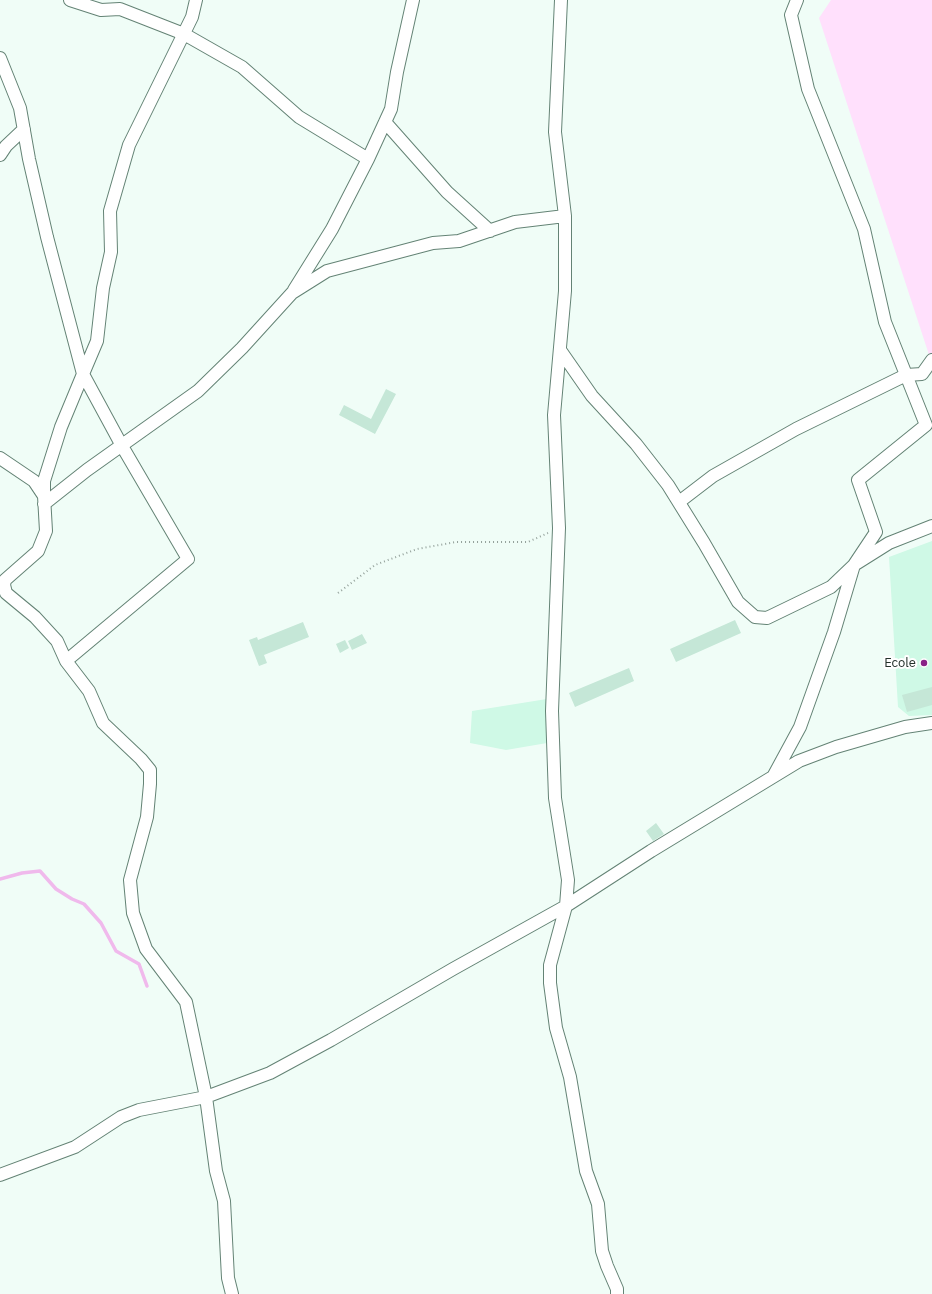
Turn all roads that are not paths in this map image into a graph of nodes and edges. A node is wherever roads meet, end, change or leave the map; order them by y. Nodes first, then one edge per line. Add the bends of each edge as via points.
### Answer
1 (70, 0) edge
2 (196, 0) edge
3 (413, 0) edge
4 (561, 0) edge
5 (797, 0) edge
6 (184, 34) junction
7 (0, 58) edge
8 (385, 122) junction
9 (24, 129) junction
10 (0, 155) edge
11 (368, 159) junction
12 (566, 216) junction
13 (490, 231) junction
14 (292, 293) junction
15 (560, 350) junction
16 (932, 360) edge
17 (83, 374) junction
18 (906, 375) junction
19 (122, 446) junction
20 (0, 458) edge
21 (44, 500) junction
22 (679, 502) junction
23 (932, 526) edge
24 (854, 566) junction
25 (66, 661) junction
26 (932, 723) edge
27 (773, 776) junction
28 (566, 906) junction
29 (206, 1097) junction
30 (0, 1175) edge
31 (232, 1294) edge
32 (617, 1294) edge

1 - 6 street via 101,10 120,9
2 - 6 street
3 - 8 street via 391,110
4 - 12 street via 555,132
5 - 18 street via 791,15 808,89 864,228 885,322
6 - 11 street via 242,67 299,117
6 - 17 street via 129,145 110,211 111,252 103,288 97,341
7 - 9 street via 20,108
8 - 11 street
8 - 13 street via 447,192
9 - 10 street
9 - 17 street via 47,237
11 - 14 street via 332,229
12 - 13 street via 515,222
12 - 15 street via 565,291
13 - 14 street via 459,241 432,243 328,271
14 - 19 street via 198,391
15 - 22 street via 592,396 636,444
15 - 28 street via 554,415 559,528 552,711 555,798 568,880
16 - 18 street via 922,374
17 - 19 street
17 - 21 street via 54,448 44,481
18 - 22 street via 796,429 713,476
18 - 24 street via 926,425 858,480 876,532
19 - 21 street
19 - 25 street via 188,559
20 - 21 street via 34,481
21 - 25 street via 46,531 38,551 6,580 4,585 6,593 35,617 57,641
22 - 24 street via 738,602 755,617 767,618 831,587
23 - 24 street via 890,543
24 - 27 street via 834,632 800,727
25 - 29 street via 89,691 103,724 141,758 150,770 147,817 130,880 134,913 146,949 186,1002
26 - 27 street via 905,726 836,748 799,761
27 - 28 street
28 - 29 street via 270,1074
28 - 32 street via 550,965 550,983 556,1028 570,1077 586,1171 598,1204 602,1251
29 - 30 street via 139,1110 121,1117 75,1148
29 - 31 street via 216,1171 224,1202

